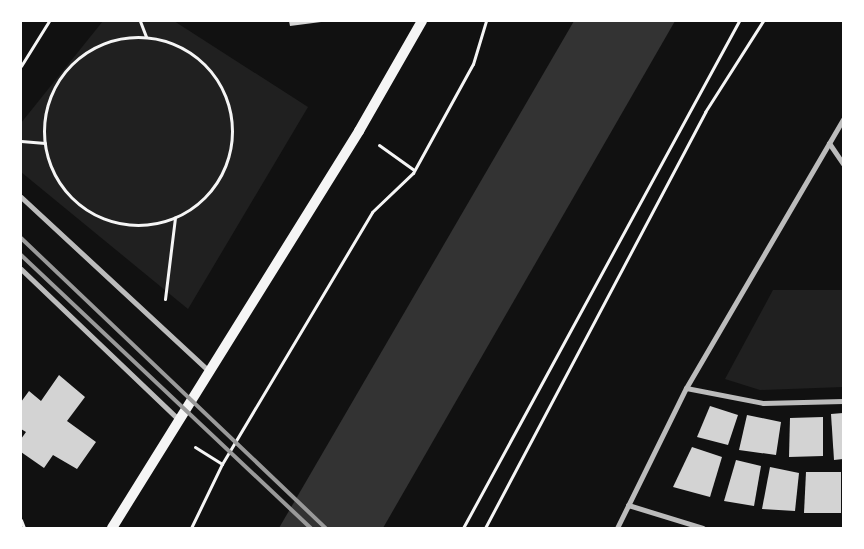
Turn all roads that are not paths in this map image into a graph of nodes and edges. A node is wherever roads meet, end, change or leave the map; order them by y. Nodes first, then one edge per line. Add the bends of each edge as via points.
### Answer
1 (422, 21) edge
2 (843, 119) edge
3 (829, 143) junction
4 (843, 164) edge
5 (21, 197) edge
6 (21, 269) edge
7 (210, 372) junction
8 (686, 388) junction
9 (843, 401) edge
10 (178, 419) junction
11 (628, 505) junction
12 (112, 528) edge
13 (617, 528) edge
14 (703, 528) edge

1 - 7 main road via 359,131
2 - 3 street
3 - 4 street
3 - 8 street
5 - 7 street
6 - 10 street
7 - 10 main road
8 - 9 street via 763,403
8 - 11 street
10 - 12 main road
11 - 13 street
11 - 14 street

